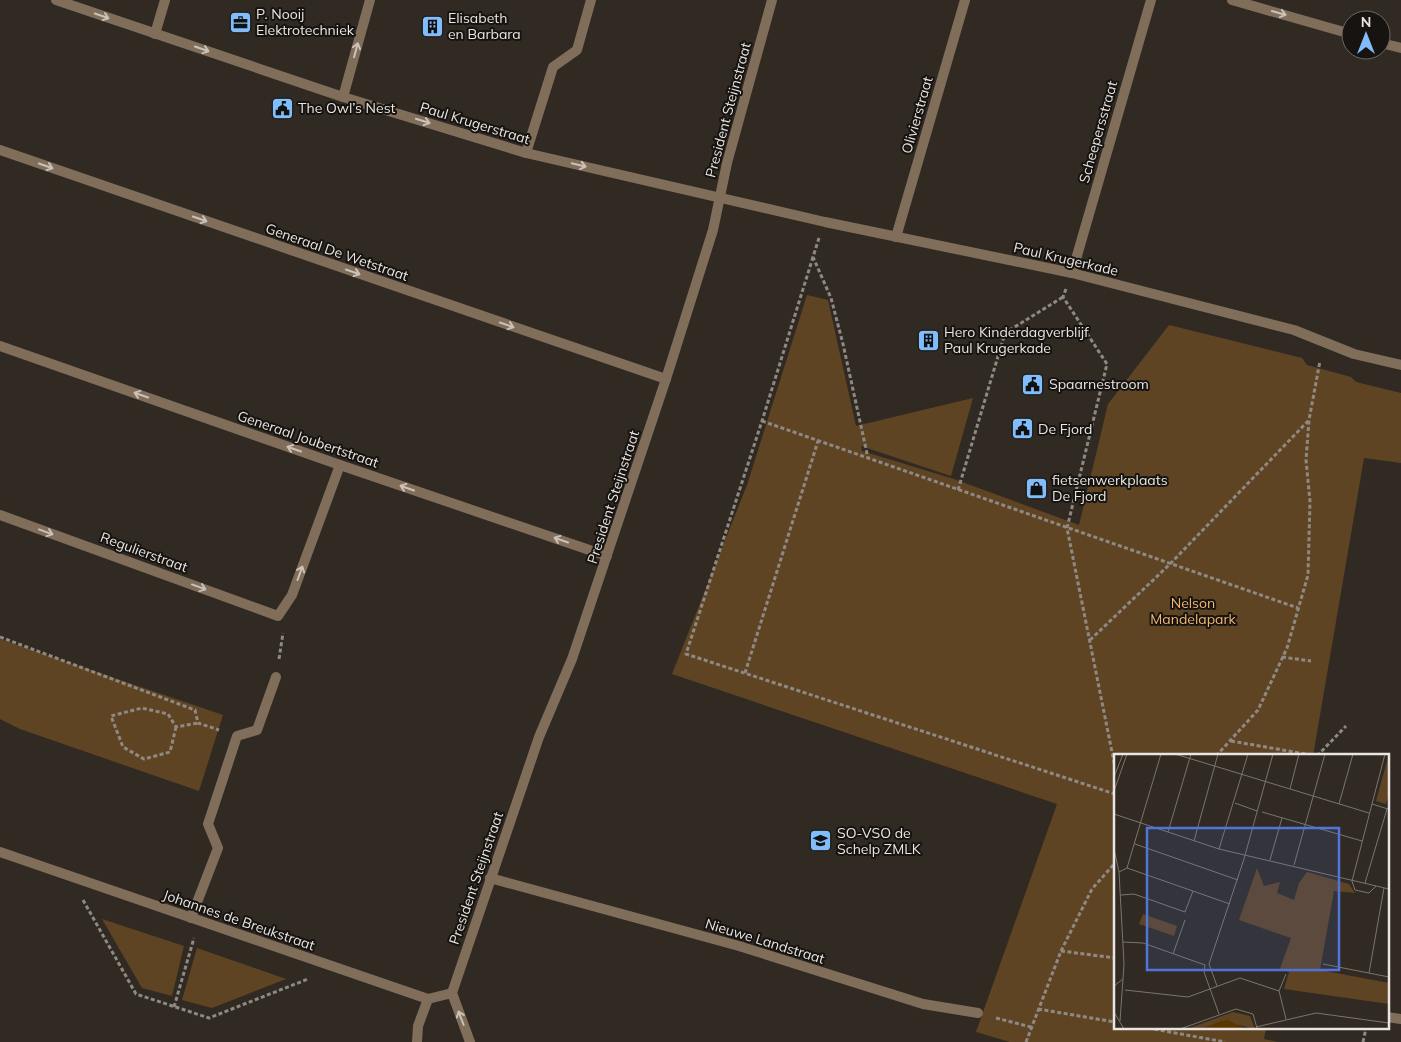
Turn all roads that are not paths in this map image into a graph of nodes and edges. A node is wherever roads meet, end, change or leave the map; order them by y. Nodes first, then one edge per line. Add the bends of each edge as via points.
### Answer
1 (56, 0) edge
2 (165, 0) edge
3 (370, 0) edge
4 (591, 0) edge
5 (772, 0) edge
6 (965, 0) edge
7 (1151, 0) edge
8 (1232, 0) edge
9 (1341, 31) edge
10 (155, 34) junction
11 (343, 97) junction
12 (0, 150) edge
13 (526, 153) junction
14 (720, 198) junction
15 (896, 237) junction
16 (1072, 273) junction
17 (0, 346) edge
18 (1401, 365) edge
19 (666, 380) junction
20 (340, 465) junction
21 (0, 515) edge
22 (608, 556) junction
23 (276, 677) road end
24 (0, 852) edge
25 (490, 878) junction
26 (195, 920) junction
27 (452, 993) junction
28 (428, 999) junction
29 (978, 1014) road end
30 (1388, 1017) edge
31 (1401, 1020) edge
32 (417, 1042) edge
33 (470, 1042) edge

1 -> 10 street, Paul Krugerstraat
2 - 10 street
11 -> 3 street
4 - 13 street via 577,50 553,67
5 - 14 street, President Steijnstraat
6 - 15 street, Olivierstraat
7 - 16 street, Scheepersstraat
8 -> 9 street
10 -> 11 street, Paul Krugerstraat
11 -> 13 street, Paul Krugerstraat
12 -> 19 street, Generaal De Wetstraat
13 -> 14 street, Paul Krugerstraat
14 - 15 street, Paul Krugerkade
14 - 19 street, President Steijnstraat
15 - 16 street, Paul Krugerkade
16 - 18 street, Paul Krugerkade via 1294,330 1354,354
20 -> 17 street, Generaal Joubertstraat
19 - 22 street, President Steijnstraat
21 -> 20 street, Regulierstraat via 278,616 292,595
22 -> 20 street, Generaal Joubertstraat
22 - 25 street, President Steijnstraat via 572,659 539,737
23 - 26 street via 257,730 236,736 208,824 218,848
24 - 26 street, Johannes de Breukstraat
25 - 27 street, President Steijnstraat
25 - 29 street, Nieuwe Landstraat via 739,946 923,1004
26 - 28 street, Johannes de Breukstraat
27 - 28 street
33 -> 27 street
28 - 32 street via 418,1026
30 - 31 street

